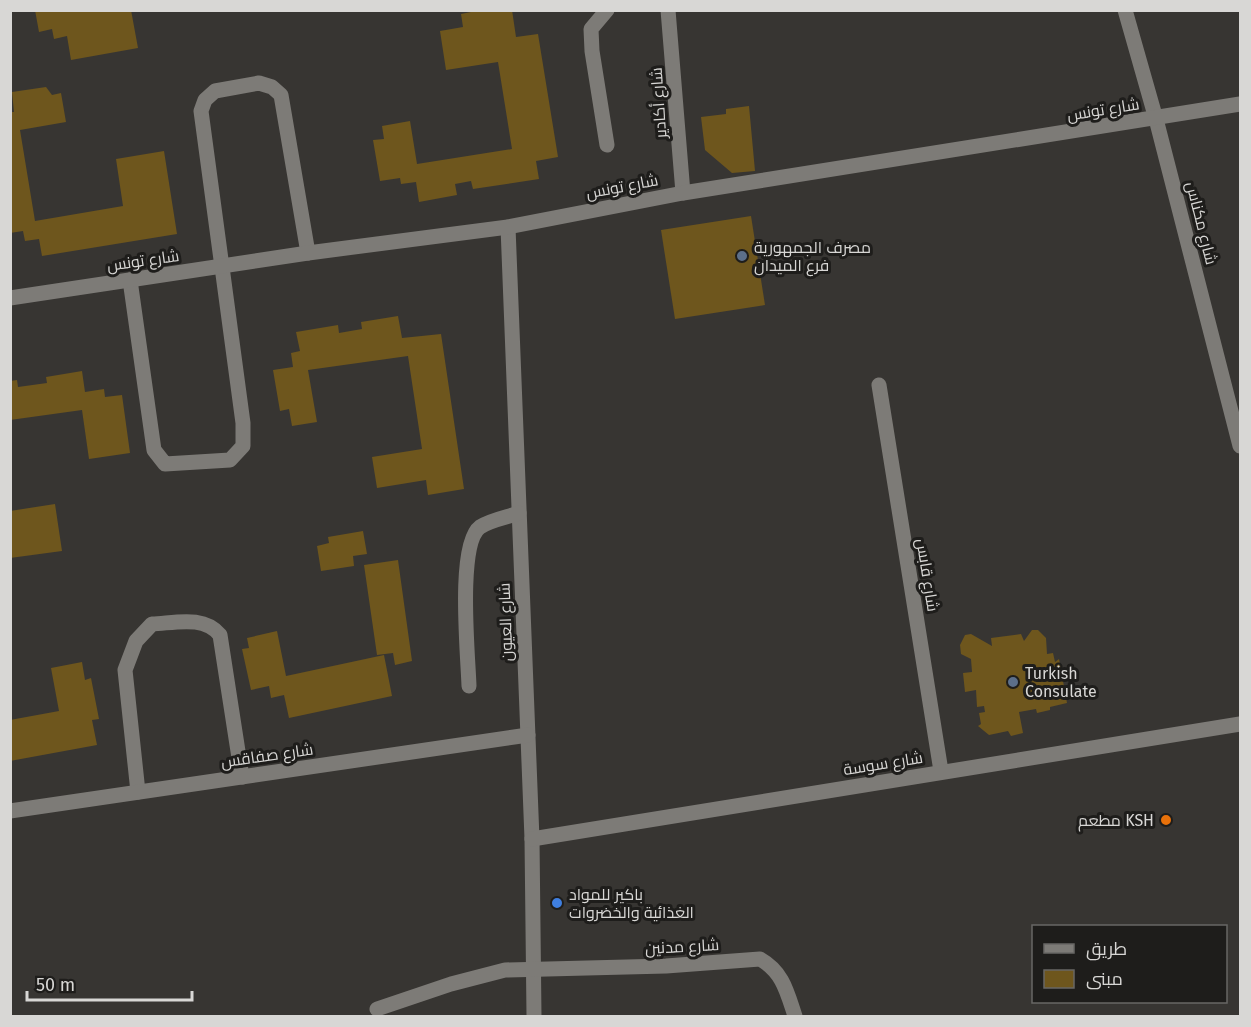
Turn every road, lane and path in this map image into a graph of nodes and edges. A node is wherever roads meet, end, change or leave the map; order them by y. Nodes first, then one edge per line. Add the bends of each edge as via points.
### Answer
1 (607, 10) edge
2 (668, 10) edge
3 (1125, 10) edge
4 (1240, 104) edge
5 (1156, 119) junction
6 (608, 145) dead end
7 (683, 193) junction
8 (508, 227) junction
9 (308, 253) junction
10 (221, 267) junction
11 (130, 280) junction
12 (10, 298) edge
13 (879, 385) dead end
14 (1240, 446) edge
15 (519, 513) junction
16 (469, 686) dead end
17 (1240, 724) edge
18 (528, 735) junction
19 (941, 771) junction
20 (242, 777) junction
21 (138, 792) junction
22 (10, 811) edge
23 (532, 839) junction
24 (535, 969) junction
25 (377, 1009) dead end
26 (534, 1017) edge
27 (795, 1017) edge

1 - 6 street via 591,29
2 - 7 street, شارع أكادير
3 - 5 street, شارع مكناس
4 - 5 street, شارع تونس
5 - 7 street, شارع تونس
5 - 14 street, شارع مكناس
7 - 8 street, شارع تونس
8 - 9 street, شارع تونس
8 - 15 street, شارع العيون
9 - 10 street, شارع تونس
9 - 10 street via 281,95 259,83 215,91 205,100 201,111
10 - 11 street, شارع تونس
10 - 11 street via 243,423 243,446 230,460 165,465 154,450
11 - 12 street, شارع تونس
13 - 19 street, شارع قابس
15 - 16 street via 481,526 469,545
15 - 18 street, شارع العيون
17 - 19 street, شارع سوسة
18 - 20 street, شارع صفاقس
18 - 23 street, شارع العيون
19 - 23 street, شارع سوسة
20 - 21 street, شارع صفاقس
20 - 21 street via 220,635 213,627 197,621 152,624 136,641 125,670
21 - 22 street, شارع صفاقس
23 - 24 street, شارع العيون
24 - 25 street, شارع مدنين via 505,970
24 - 26 street, شارع العيون
24 - 27 street, شارع مدنين via 760,959 782,978

